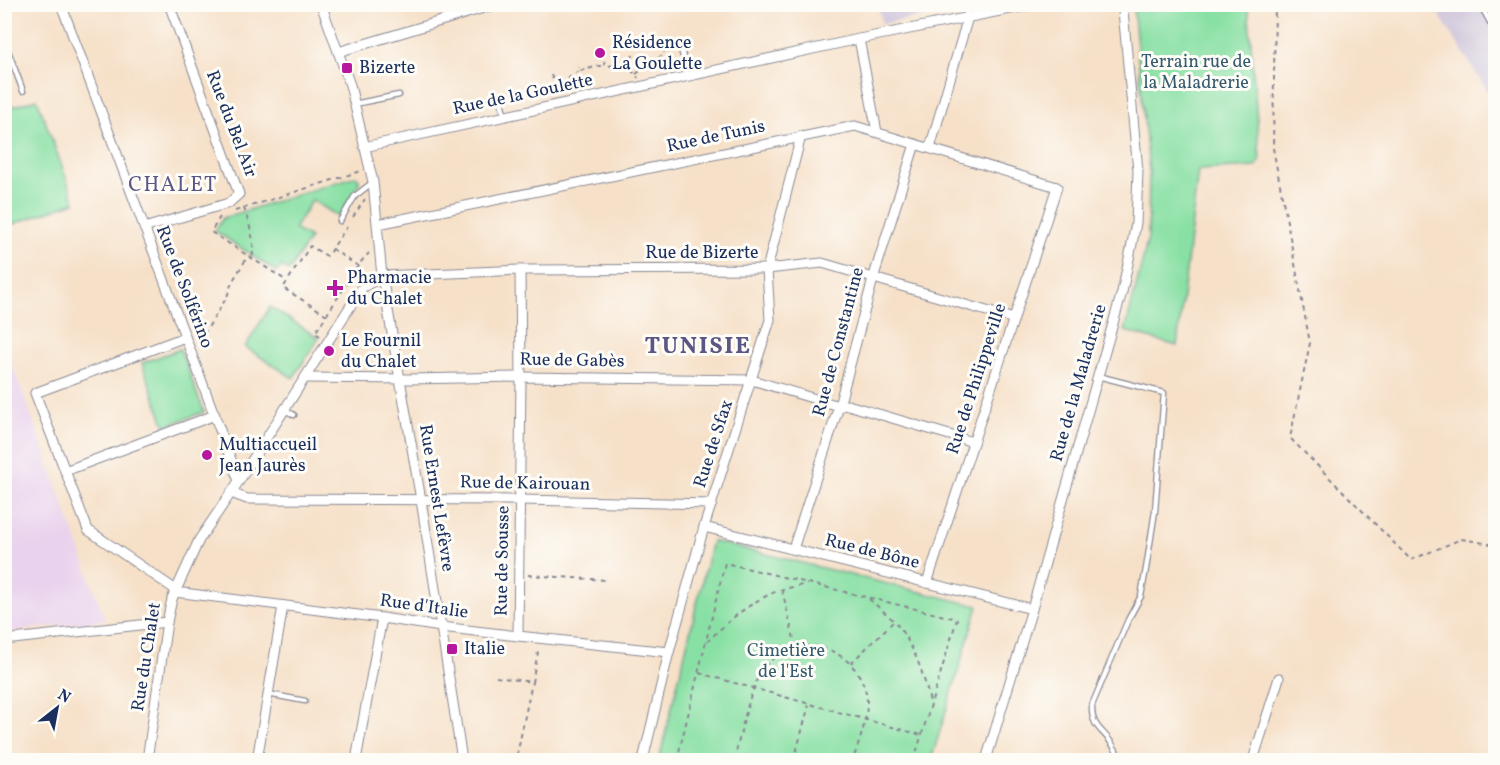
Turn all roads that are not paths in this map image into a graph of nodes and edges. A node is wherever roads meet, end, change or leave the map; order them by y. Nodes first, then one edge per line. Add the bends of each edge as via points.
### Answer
1 (61, 4) edge
2 (168, 4) edge
3 (321, 4) edge
4 (497, 4) edge
5 (964, 4) edge
6 (1036, 4) edge
7 (1120, 4) edge
8 (1480, 4) edge
9 (1011, 7) edge
10 (968, 17) junction
11 (1496, 33) edge
12 (859, 39) junction
13 (4, 40) edge
14 (681, 49) dead end
15 (338, 52) junction
16 (688, 76) junction
17 (23, 91) dead end
18 (399, 95) dead end
19 (501, 102) dead end
20 (354, 104) junction
21 (505, 116) junction
22 (877, 132) junction
23 (801, 136) junction
24 (915, 144) junction
25 (364, 147) junction
26 (930, 148) junction
27 (373, 184) junction
28 (1057, 186) joint
29 (340, 221) dead end
30 (378, 224) junction
31 (144, 228) junction
32 (767, 269) junction
33 (520, 270) junction
34 (382, 276) junction
35 (873, 279) junction
36 (1014, 320) junction
37 (185, 337) junction
38 (1098, 376) junction
39 (521, 377) junction
40 (306, 378) junction
41 (400, 379) junction
42 (752, 380) junction
43 (840, 406) junction
44 (285, 410) junction
45 (294, 415) dead end
46 (215, 416) junction
47 (973, 442) junction
48 (65, 471) junction
49 (239, 481) junction
50 (231, 493) junction
51 (420, 500) junction
52 (520, 500) junction
53 (712, 504) junction
54 (704, 526) junction
55 (793, 549) junction
56 (927, 583) junction
57 (176, 591) junction
58 (283, 606) junction
59 (1032, 609) junction
60 (382, 618) junction
61 (167, 622) junction
62 (441, 627) junction
63 (518, 636) junction
64 (4, 640) edge
65 (669, 652) junction
66 (1279, 678) dead end
67 (268, 694) junction
68 (305, 701) dead end
69 (147, 760) edge
70 (257, 760) edge
71 (356, 760) edge
72 (462, 760) edge
73 (644, 760) edge
74 (986, 760) edge
75 (1120, 760) edge
76 (1253, 760) edge

1 - 31 street, Rue de Solférino
2 - 31 street, Rue du Bel Air via 239,194 230,202
3 - 15 street
4 - 15 street
5 - 10 lane
6 - 9 street, Rue de la Goulette
7 - 38 street, Rue de la Maladrerie via 1138,171 1136,223 1122,292
8 - 11 lane
9 - 10 street, Rue de la Goulette
10 - 12 street, Rue de la Goulette
10 - 26 street
12 - 16 street, Rue de la Goulette
12 - 22 street
13 - 17 lane
14 - 16 lane
15 - 20 street
16 - 21 street, Rue de la Goulette
18 - 20 lane
19 - 21 lane
20 - 25 street
21 - 25 street, Rue de la Goulette
22 - 23 street, Rue de Tunis via 855,126
22 - 24 street, Rue de Tunis
23 - 30 street, Rue de Tunis
23 - 32 street, Rue de Sfax
24 - 26 street, Rue de Tunis
24 - 35 street, Rue de Constantine
25 - 27 street
26 - 28 street, Rue de Tunis
27 - 29 lane via 355,196
27 - 30 street
28 - 36 street, Rue de Philippeville
30 - 34 street
31 - 37 street, Rue de Solférino
32 - 33 street, Rue de Bizerte
32 - 35 street, Rue de Bizerte via 822,263
32 - 42 street, Rue de Sfax via 770,320
33 - 34 street, Rue de Bizerte
33 - 39 street, Rue de Sousse
34 - 40 street, Rue du Chalet via 362,288
34 - 41 street, Rue Ernest Lefèvre
35 - 36 street, Rue de Bizerte
35 - 43 street, Rue de Constantine
36 - 47 street, Rue de Philippeville
37 - 46 street, Rue de Solférino
37 - 48 street via 35,393
38 - 59 street, Rue de la Maladrerie
38 - 75 lane via 1164,393 1155,511 1141,596 1092,705 1092,717
39 - 41 street, Rue de Gabès
39 - 42 street, Rue de Gabès
39 - 52 street, Rue de Sousse
40 - 41 street, Rue de Gabès
40 - 44 street, Rue du Chalet
41 - 51 street, Rue Ernest Lefèvre
42 - 43 street, Rue de Gabès
42 - 53 street, Rue de Sfax
43 - 47 street, Rue de Gabès via 848,405
43 - 55 street, Rue de Constantine
44 - 45 lane
44 - 49 street, Rue du Chalet
46 - 48 street
46 - 49 street, Rue de Solférino
47 - 56 street, Rue de Philippeville
48 - 57 street via 88,530
49 - 50 street, Rue du Chalet
50 - 51 street, Rue de Kairouan via 247,499
50 - 57 street, Rue du Chalet via 199,540
51 - 52 street, Rue de Kairouan
51 - 62 street, Rue Ernest Lefèvre
52 - 53 street, Rue de Kairouan
52 - 63 street, Rue de Sousse
53 - 54 street, Rue de Sfax
54 - 55 street, Rue de Bône
54 - 65 street, Rue de Sfax
55 - 56 street, Rue de Bône
56 - 59 street, Rue de Bône
57 - 58 street, Rue d'Italie
57 - 61 street, Rue du Chalet
58 - 60 street, Rue d'Italie
58 - 67 street
59 - 74 street, Rue de la Maladrerie
60 - 62 street, Rue d'Italie
60 - 71 street
61 - 64 street
61 - 69 street, Rue du Chalet
62 - 63 street, Rue d'Italie
62 - 72 street, Rue Ernest Lefèvre
63 - 65 street, Rue d'Italie
65 - 73 street, Rue de Sfax
66 - 76 street
67 - 68 lane
67 - 70 street

